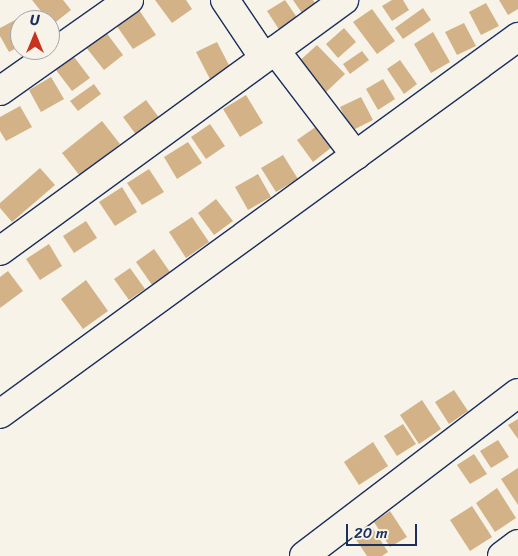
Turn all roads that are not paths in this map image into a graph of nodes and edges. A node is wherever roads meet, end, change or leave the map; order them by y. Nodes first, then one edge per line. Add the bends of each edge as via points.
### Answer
1 (129, 0) edge
2 (225, 0) edge
3 (344, 0) edge
4 (518, 37) edge
5 (270, 54) junction
6 (0, 92) edge
7 (356, 156) junction
8 (0, 251) edge
9 (518, 393) edge
10 (0, 414) edge
11 (518, 544) edge
12 (304, 556) edge
13 (502, 556) edge

1 - 6 street
2 - 5 street
3 - 5 street
4 - 7 street
5 - 7 street
5 - 8 street
7 - 10 street
9 - 12 street
11 - 13 street

